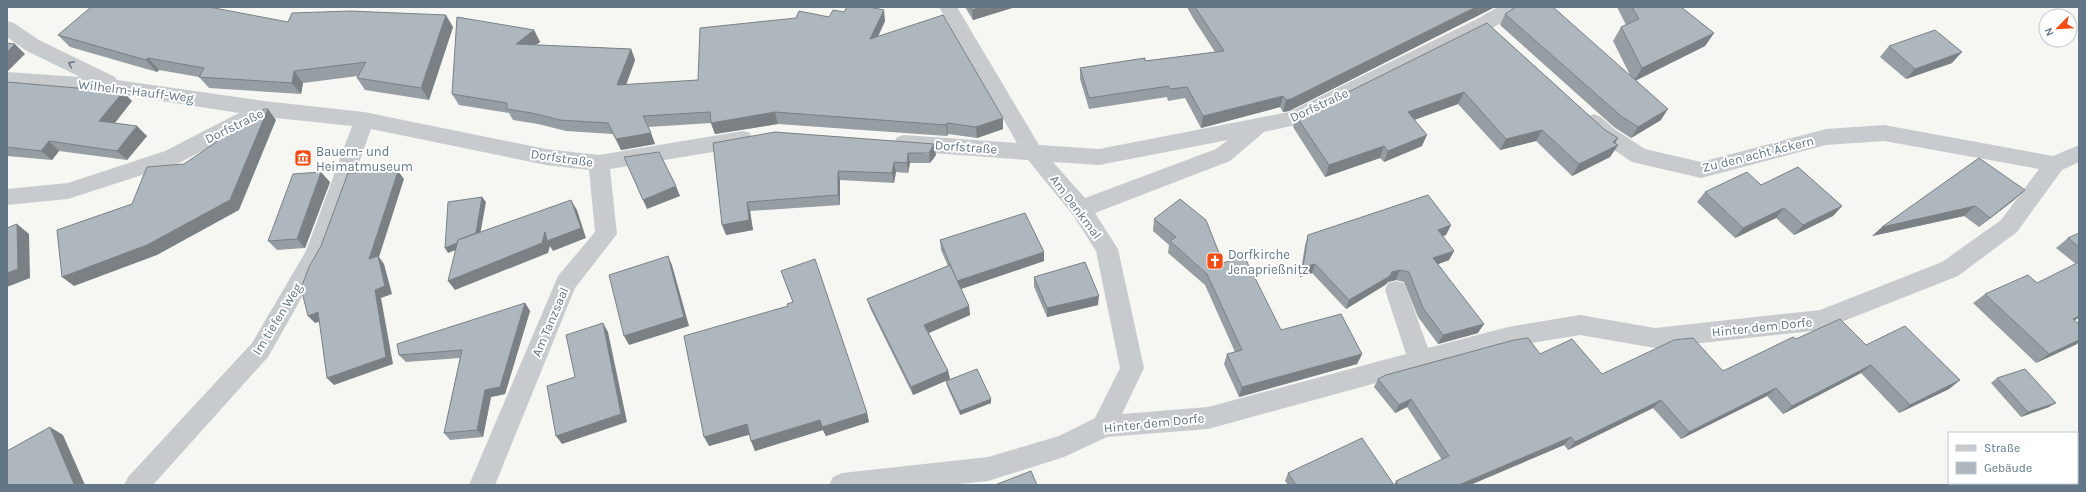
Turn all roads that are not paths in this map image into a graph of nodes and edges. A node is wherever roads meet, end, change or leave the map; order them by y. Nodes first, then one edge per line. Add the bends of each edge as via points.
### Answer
1 (948, 7) edge
2 (1512, 7) edge
3 (1484, 24) junction
4 (7, 28) edge
5 (1501, 40) edge
6 (7, 79) edge
7 (118, 87) junction
8 (1577, 108) edge
9 (264, 109) junction
10 (364, 120) junction
11 (1259, 126) junction
12 (762, 136) edge
13 (887, 141) edge
14 (1033, 152) junction
15 (2079, 153) edge
16 (599, 163) junction
17 (2055, 164) junction
18 (7, 197) edge
19 (1081, 210) junction
20 (1396, 290) dead end
21 (1420, 360) junction
22 (1104, 426) junction
23 (136, 485) edge
24 (482, 485) edge
25 (842, 485) edge

1 - 14 street, Am Denkmal
2 - 3 street, Dorfstraße
3 - 5 street
3 - 11 street, Dorfstraße via 1294,119
7 -> 4 street via 32,45
6 - 7 street, Wilhelm-Hauff-Weg
7 - 9 street, Wilhelm-Hauff-Weg
8 - 17 street, Zu den acht Äckern via 1606,134 1639,156 1701,170 1826,137 1884,133
9 - 10 street, Dorfstraße
9 - 18 street, Dorfstraße via 172,158 68,191
10 - 16 street, Dorfstraße via 546,157
10 - 23 street, Im tiefen Weg via 316,253 260,350
11 - 14 street, Dorfstraße via 1099,157
11 - 19 street via 1223,155
12 - 16 street, Dorfstraße
13 - 14 street, Dorfstraße
14 - 19 street, Am Denkmal
15 - 17 street
16 - 24 street, Am Tanzsaal via 606,234 566,283
17 - 21 street, Hinter dem Dorfe via 2009,226 1950,269 1821,320 1655,338 1580,325 1508,336
19 - 22 street, Am Denkmal via 1107,249 1132,368
20 - 21 street
21 - 22 street, Hinter dem Dorfe via 1208,418
22 - 25 street, Hinter dem Dorfe via 1064,446 988,469

